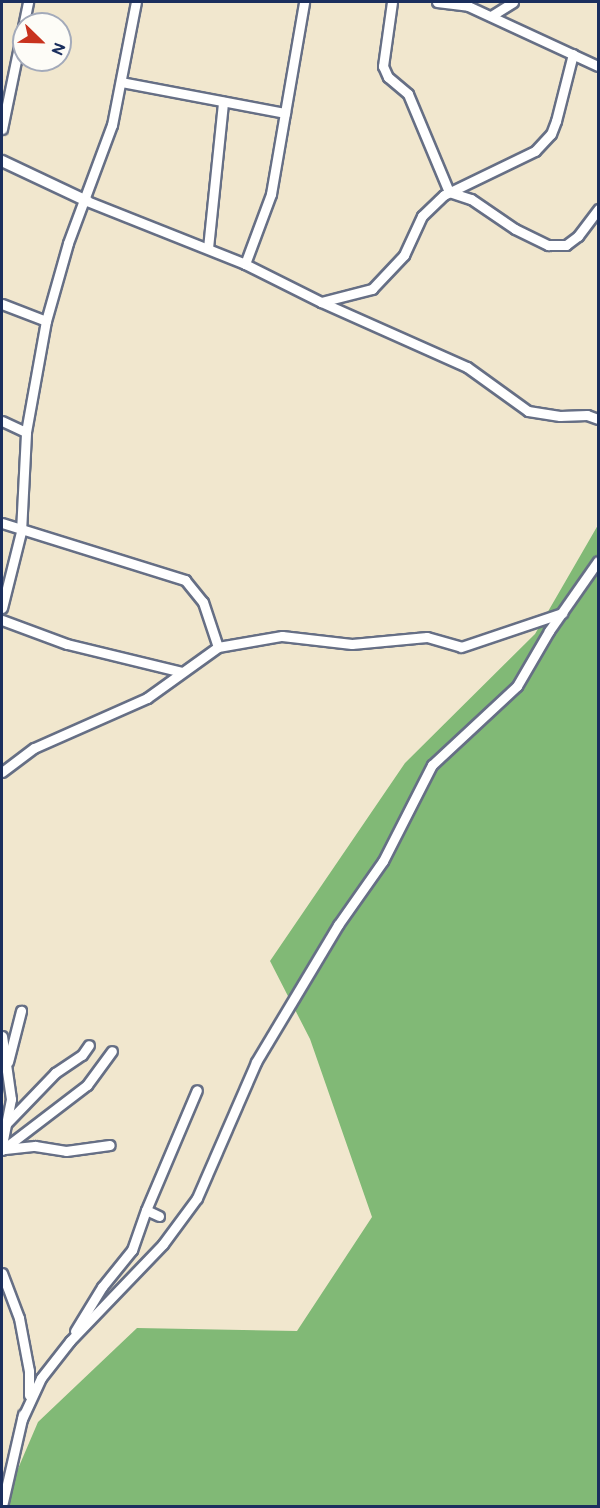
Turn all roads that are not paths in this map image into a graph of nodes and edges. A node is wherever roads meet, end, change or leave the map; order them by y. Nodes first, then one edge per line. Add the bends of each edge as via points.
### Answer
1 (28, 2) edge
2 (136, 2) edge
3 (304, 2) edge
4 (392, 2) edge
5 (437, 2) edge
6 (445, 2) edge
7 (513, 2) edge
8 (469, 4) edge
9 (491, 16) junction
10 (573, 54) junction
11 (598, 66) edge
12 (121, 82) junction
13 (223, 102) junction
14 (285, 113) junction
15 (2, 129) edge
16 (2, 161) edge
17 (449, 192) junction
18 (87, 201) junction
19 (598, 209) edge
20 (208, 248) junction
21 (245, 264) junction
22 (321, 302) junction
23 (2, 304) edge
24 (46, 321) junction
25 (598, 419) edge
26 (2, 421) edge
27 (26, 432) junction
28 (2, 523) edge
29 (21, 532) junction
30 (598, 561) edge
31 (2, 608) edge
32 (562, 613) junction
33 (2, 620) edge
34 (218, 647) junction
35 (182, 672) junction
36 (2, 772) edge
37 (21, 1011) dead end
38 (2, 1036) edge
39 (89, 1045) dead end
40 (112, 1051) dead end
41 (5, 1069) edge
42 (197, 1090) dead end
43 (6, 1124) junction
44 (110, 1145) dead end
45 (2, 1148) edge
46 (146, 1210) junction
47 (159, 1216) dead end
48 (2, 1273) edge
49 (70, 1341) junction
50 (22, 1419) junction
51 (2, 1506) edge

1 - 15 street
2 - 12 street
3 - 14 street
4 - 17 street via 383,66 388,77 408,94
5 - 6 street
6 - 8 street
7 - 9 street
8 - 9 street
9 - 10 street
10 - 11 street
10 - 17 street via 551,134 535,151
12 - 13 street
12 - 18 street via 112,125
13 - 14 street
13 - 20 street
14 - 21 street via 270,194
16 - 18 street
17 - 19 street via 471,199 515,229 548,245 566,245
17 - 22 street via 422,216 404,255 372,289
18 - 20 street
18 - 24 street via 68,243
20 - 21 street
21 - 22 street
22 - 25 street via 467,367 528,411
23 - 24 street
24 - 27 street
26 - 27 street
27 - 29 street
28 - 29 street
29 - 31 street
29 - 34 street via 185,580 203,602
30 - 32 street
32 - 34 street via 461,647 427,637 352,644 282,636
32 - 49 street via 517,686 447,747 420,782 383,861 338,925 256,1062 196,1198 163,1244
33 - 35 street via 67,644
34 - 35 street
35 - 36 street via 147,698 34,748
37 - 41 street
38 - 41 street
39 - 43 street via 82,1055 55,1072
40 - 45 street via 87,1085
41 - 43 street via 11,1099
42 - 46 street
43 - 45 street
44 - 45 street via 66,1151 34,1146
46 - 47 street
46 - 49 street via 136,1244 102,1287
48 - 50 street via 19,1318 29,1371 30,1390
49 - 50 street via 41,1378
50 - 51 street

